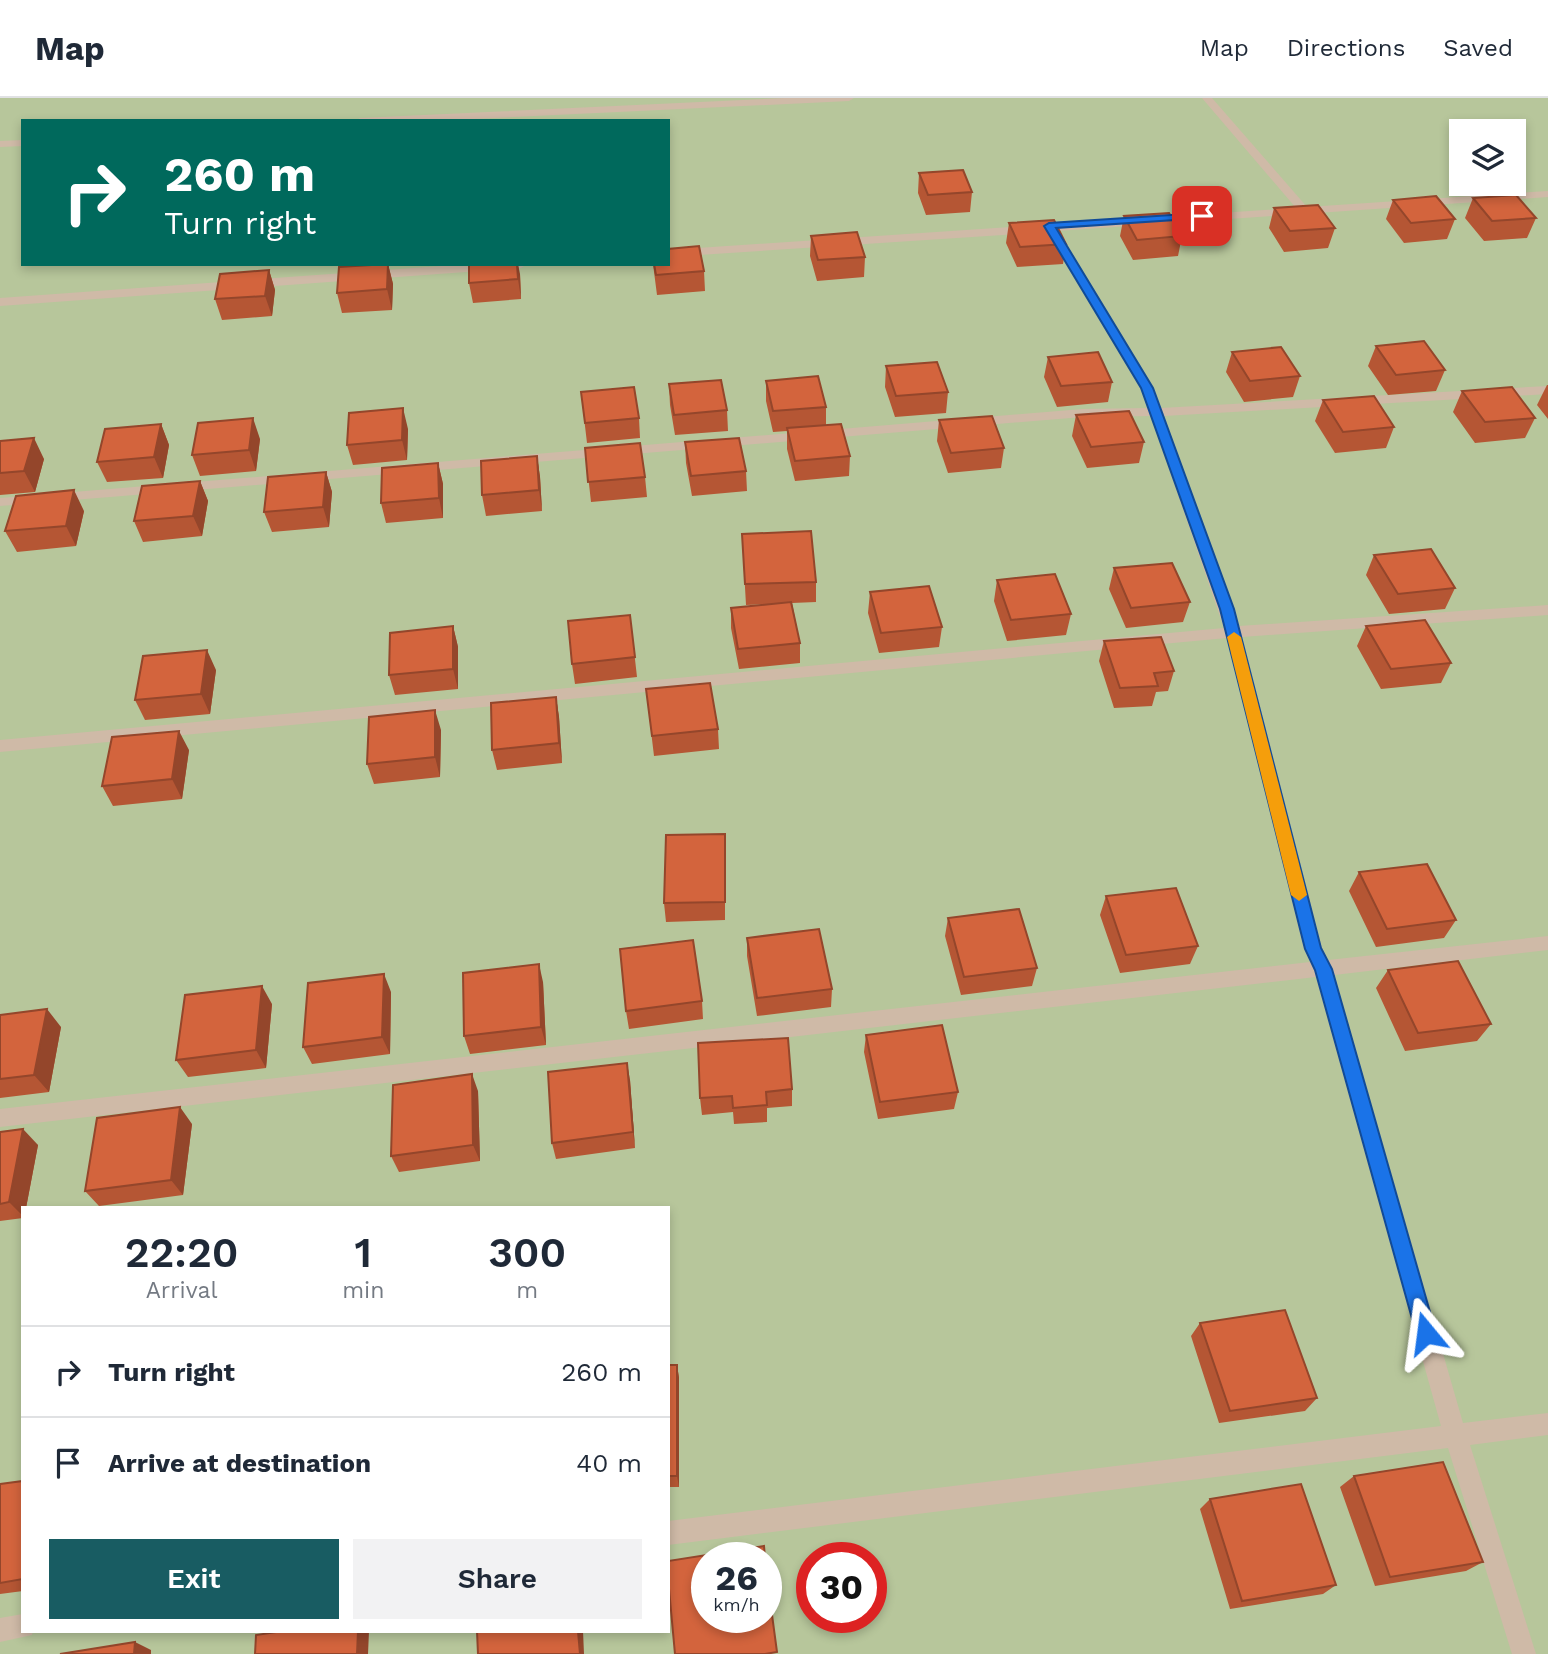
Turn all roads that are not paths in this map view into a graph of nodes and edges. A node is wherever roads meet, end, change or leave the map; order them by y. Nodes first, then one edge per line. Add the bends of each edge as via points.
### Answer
1 (849, 98) edge
2 (1207, 98) edge
3 (403, 119) edge
4 (21, 143) edge
5 (0, 144) edge
6 (1548, 194) edge
7 (1304, 210) junction
8 (1049, 226) junction
9 (670, 254) edge
10 (495, 266) edge
11 (0, 302) edge
12 (1548, 390) edge
13 (1156, 412) junction
14 (0, 502) edge
15 (1548, 610) edge
16 (1233, 632) junction
17 (0, 746) edge
18 (1548, 943) edge
19 (1323, 969) junction
20 (0, 1118) edge
21 (1548, 1424) edge
22 (1456, 1437) junction
23 (670, 1533) edge
24 (21, 1626) edge
25 (0, 1630) edge
26 (1524, 1654) edge

1 - 3 street
2 - 7 street
4 - 5 street
6 - 7 street
7 - 8 street
8 - 9 street
8 - 13 street via 1147,388
10 - 11 street
12 - 13 street
13 - 14 street via 1083,413
13 - 16 street
15 - 16 street
16 - 17 street
16 - 19 street via 1313,949
18 - 19 street
19 - 20 street
19 - 22 street
21 - 22 street
22 - 23 street
22 - 26 street
24 - 25 street

